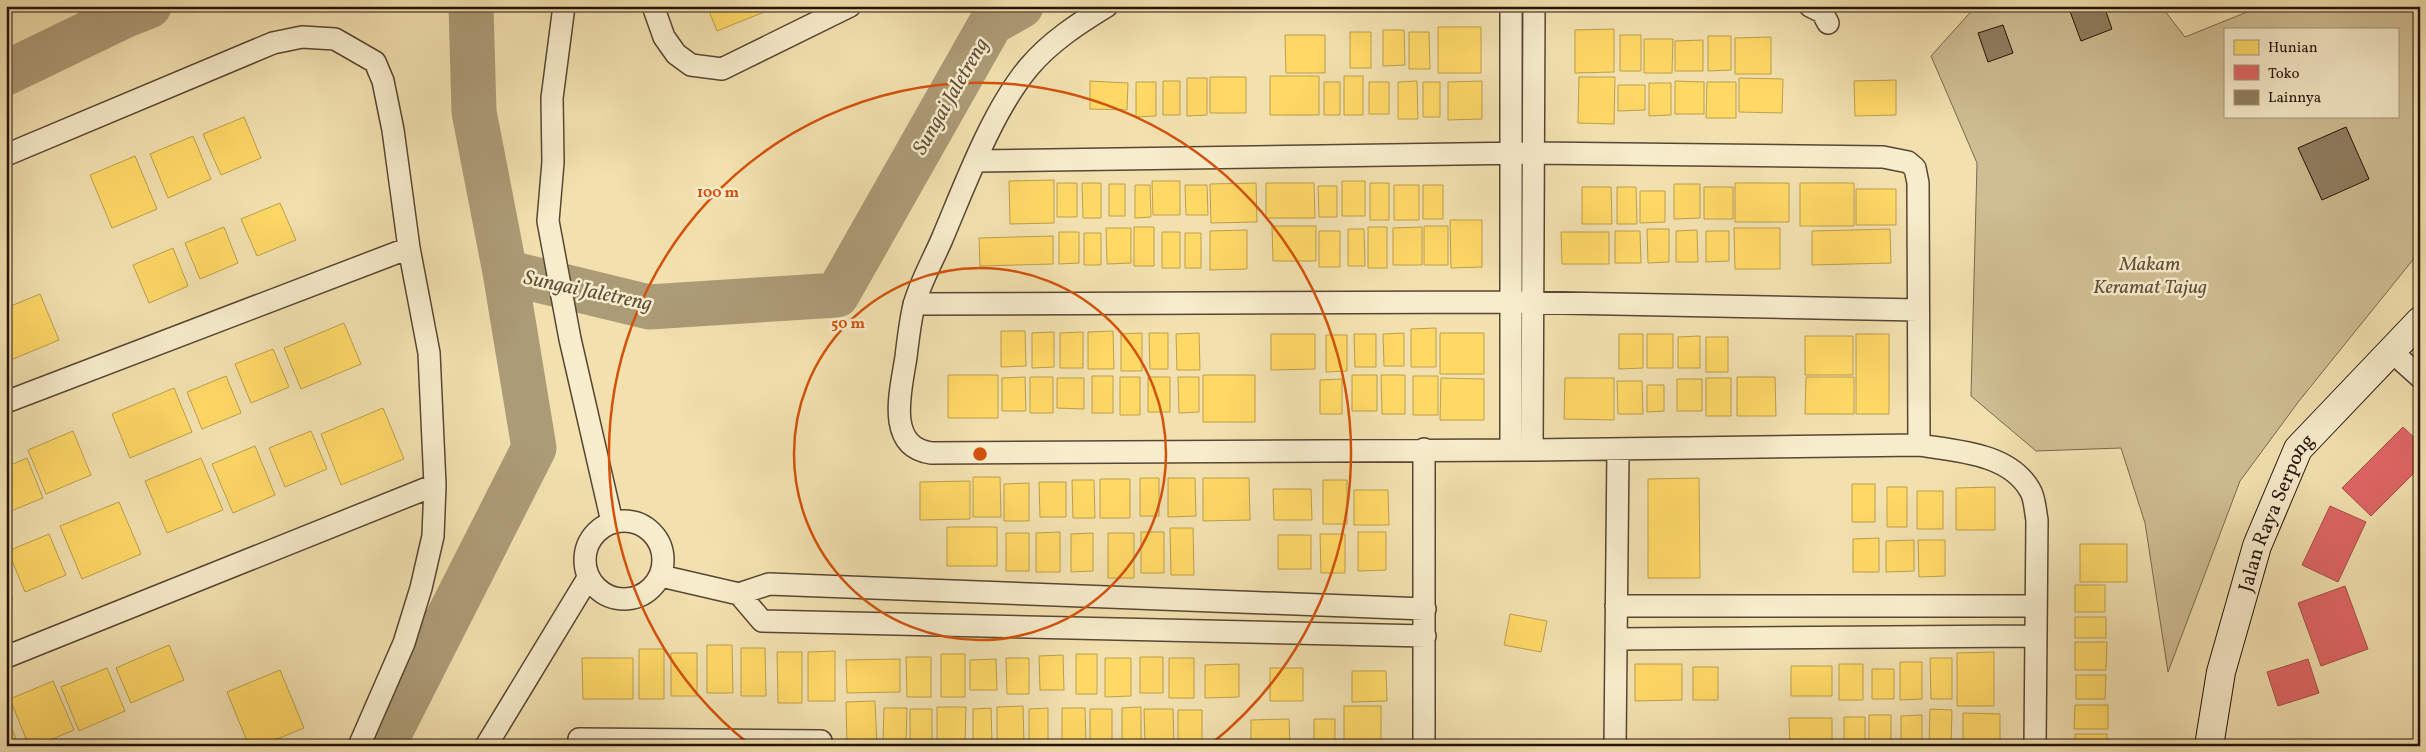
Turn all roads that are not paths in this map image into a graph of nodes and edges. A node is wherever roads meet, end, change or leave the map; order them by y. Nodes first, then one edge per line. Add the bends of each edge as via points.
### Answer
1 (564, 6) edge
2 (653, 6) edge
3 (850, 6) edge
4 (1107, 6) edge
5 (1511, 6) edge
6 (1534, 6) edge
7 (1810, 6) edge
8 (1828, 23) dead end
9 (1512, 153) junction
10 (1534, 153) junction
11 (6, 155) edge
12 (976, 161) junction
13 (409, 248) junction
14 (1522, 302) junction
15 (914, 304) junction
16 (1918, 310) junction
17 (2420, 321) edge
18 (2391, 351) junction
19 (2420, 377) edge
20 (6, 402) edge
21 (1919, 445) junction
22 (1424, 449) junction
23 (1618, 449) junction
24 (1511, 450) junction
25 (1532, 450) junction
26 (435, 485) junction
27 (612, 522) junction
28 (661, 576) junction
29 (588, 578) junction
30 (739, 594) junction
31 (1616, 606) junction
32 (2036, 606) junction
33 (1425, 608) junction
34 (1425, 636) junction
35 (2036, 636) junction
36 (1616, 639) junction
37 (6, 657) edge
38 (579, 738) dead end
39 (821, 741) dead end
40 (745, 743) edge
41 (359, 746) edge
42 (486, 746) edge
43 (1424, 746) edge
44 (1615, 746) edge
45 (2035, 746) edge
46 (2209, 746) edge

1 - 27 street via 552,98 553,162 548,221 570,339
2 - 3 street via 664,37 676,54 691,65 722,69
4 - 12 street via 1054,43 1030,67 1009,96
5 - 9 street
6 - 10 street
7 - 8 street via 1822,12
9 - 10 street
9 - 12 street
9 - 14 street
10 - 14 street
10 - 16 street via 1883,157 1908,162 1915,168 1918,183
11 - 13 street via 273,43 302,37 336,39 374,62 383,81
12 - 15 street
13 - 20 street
13 - 26 street via 429,353
14 - 15 street
14 - 16 street
14 - 24 street
14 - 25 street
15 - 22 street via 900,394 899,423 909,444 919,451
16 - 21 street
17 - 18 main road, Jalan Raya Serpong
18 - 19 street
18 - 46 main road, Jalan Raya Serpong via 2298,449 2257,546 2221,672
21 - 23 street
21 - 32 street via 1982,456 2006,468 2026,484 2037,520
22 - 24 street
22 - 33 street
23 - 25 street
23 - 31 street
24 - 25 street
26 - 37 street
26 - 41 street via 433,536 422,588 404,643
27 - 28 street via 626,520 653,532 661,545 664,560
27 - 29 street via 597,531 587,545 584,562
28 - 29 street via 639,597 623,600 603,594
28 - 30 street
29 - 42 street
30 - 33 street via 770,584
30 - 34 street via 762,621
31 - 32 street
31 - 36 street
32 - 35 street
33 - 34 street
34 - 43 street
35 - 36 street
35 - 45 street
36 - 44 street
38 - 40 street
39 - 40 street

